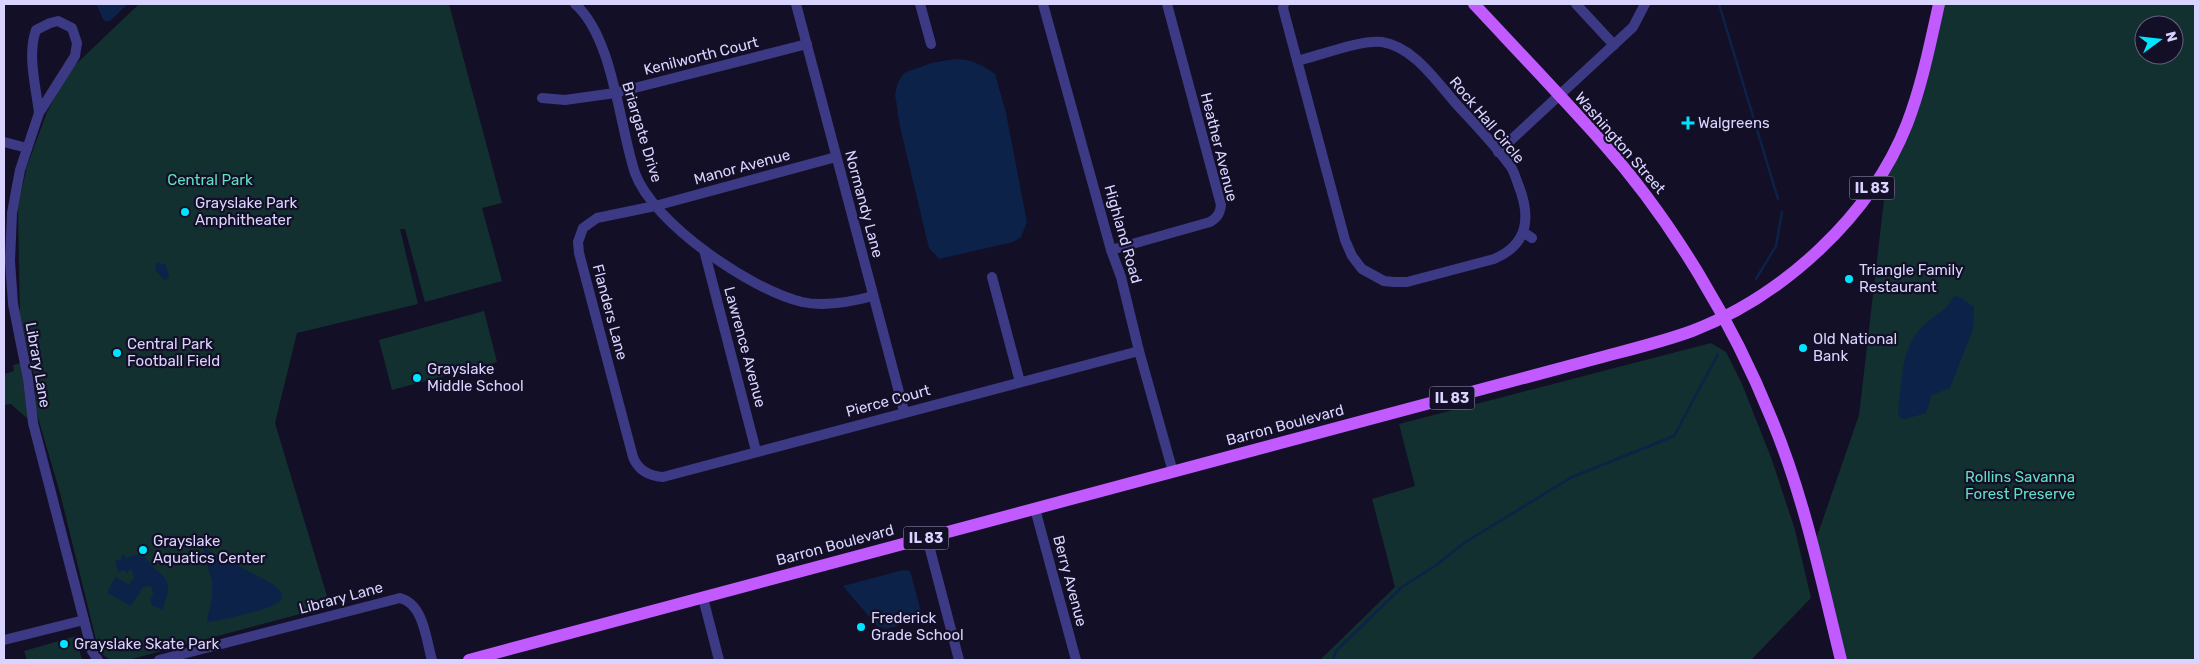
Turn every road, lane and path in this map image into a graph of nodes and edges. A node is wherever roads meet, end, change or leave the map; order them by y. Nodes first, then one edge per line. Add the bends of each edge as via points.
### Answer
1 (575, 4) edge
2 (796, 4) edge
3 (920, 4) edge
4 (1043, 4) edge
5 (1167, 4) edge
6 (1284, 4) edge
7 (1474, 4) edge
8 (1576, 4) edge
9 (1645, 4) edge
10 (1939, 4) edge
11 (807, 44) junction
12 (931, 44) dead end
13 (1614, 45) junction
14 (1297, 61) junction
15 (614, 93) junction
16 (1558, 96) junction
17 (542, 98) dead end
18 (39, 113) junction
19 (4, 142) edge
20 (27, 148) junction
21 (1498, 152) junction
22 (836, 157) junction
23 (655, 206) junction
24 (704, 250) junction
25 (1111, 250) junction
26 (992, 277) dead end
27 (873, 296) junction
28 (1724, 317) junction
29 (1139, 350) junction
30 (1020, 382) junction
31 (904, 411) junction
32 (756, 451) junction
33 (1173, 472) junction
34 (645, 473) joint
35 (1035, 509) junction
36 (927, 538) junction
37 (703, 598) junction
38 (84, 620) junction
39 (4, 640) edge
40 (98, 660) edge
41 (159, 660) edge
42 (432, 660) edge
43 (469, 660) edge
44 (719, 660) edge
45 (959, 660) edge
46 (1076, 660) edge
47 (1840, 660) edge

1 - 15 street, Briargate Drive via 595,28
2 - 11 street, Normandy Lane
3 - 12 street
4 - 25 street, Highland Road
5 - 25 street, Heather Avenue via 1221,205 1220,212 1210,222
6 - 14 street
7 - 16 main road, Washington Street
8 - 13 street
9 - 13 street via 1633,27
10 - 28 main road, Barron Boulevard / IL 83 via 1920,86 1906,125 1872,187 1835,233 1800,267
11 - 15 street, Kenilworth Court
11 - 22 street, Normandy Lane
13 - 16 street
14 - 21 street, Rock Hall Circle via 1368,42 1394,46 1416,60
14 - 21 street, Rock Hall Circle via 1345,240 1352,256 1370,278 1407,282 1494,259 1528,235 1524,199 1512,169
15 - 17 street, Kenilworth Court via 566,100
15 - 23 street, Briargate Drive via 635,172
16 - 21 street
16 - 28 main road, Washington Street via 1603,143 1655,208
18 - 18 street, Library Lane via 33,38 36,30 58,21 72,28 77,43 75,56
18 - 20 street, Library Lane
19 - 20 street
20 - 38 street, Library Lane via 12,213 10,261 14,313 28,379 33,424
22 - 23 street, Manor Avenue
22 - 27 street, Normandy Lane
23 - 24 street, Briargate Drive
23 - 34 street, Flanders Lane via 597,218 583,228 578,242 633,457
24 - 27 street, Briargate Drive via 765,289 804,303 853,302
24 - 32 street, Lawrence Avenue
25 - 29 street, Highland Road
26 - 30 street
27 - 31 street, Normandy Lane
28 - 33 main road, Barron Boulevard / IL 83 via 1678,336
28 - 47 main road, Washington Street via 1772,420 1804,512
29 - 30 street, Pierce Court
29 - 33 street, Highland Road
30 - 31 street, Pierce Court
31 - 32 street, Pierce Court
32 - 34 street, Pierce Court via 662,477
33 - 35 main road, Barron Boulevard / IL 83
35 - 36 main road, Barron Boulevard / IL 83
35 - 46 street, Berry Avenue
36 - 37 main road, Barron Boulevard / IL 83
36 - 45 street
37 - 43 main road, Barron Boulevard / IL 83
37 - 44 street
38 - 39 street
38 - 40 street, Library Lane via 92,651
41 - 42 street, Library Lane via 400,598 410,602 418,612

